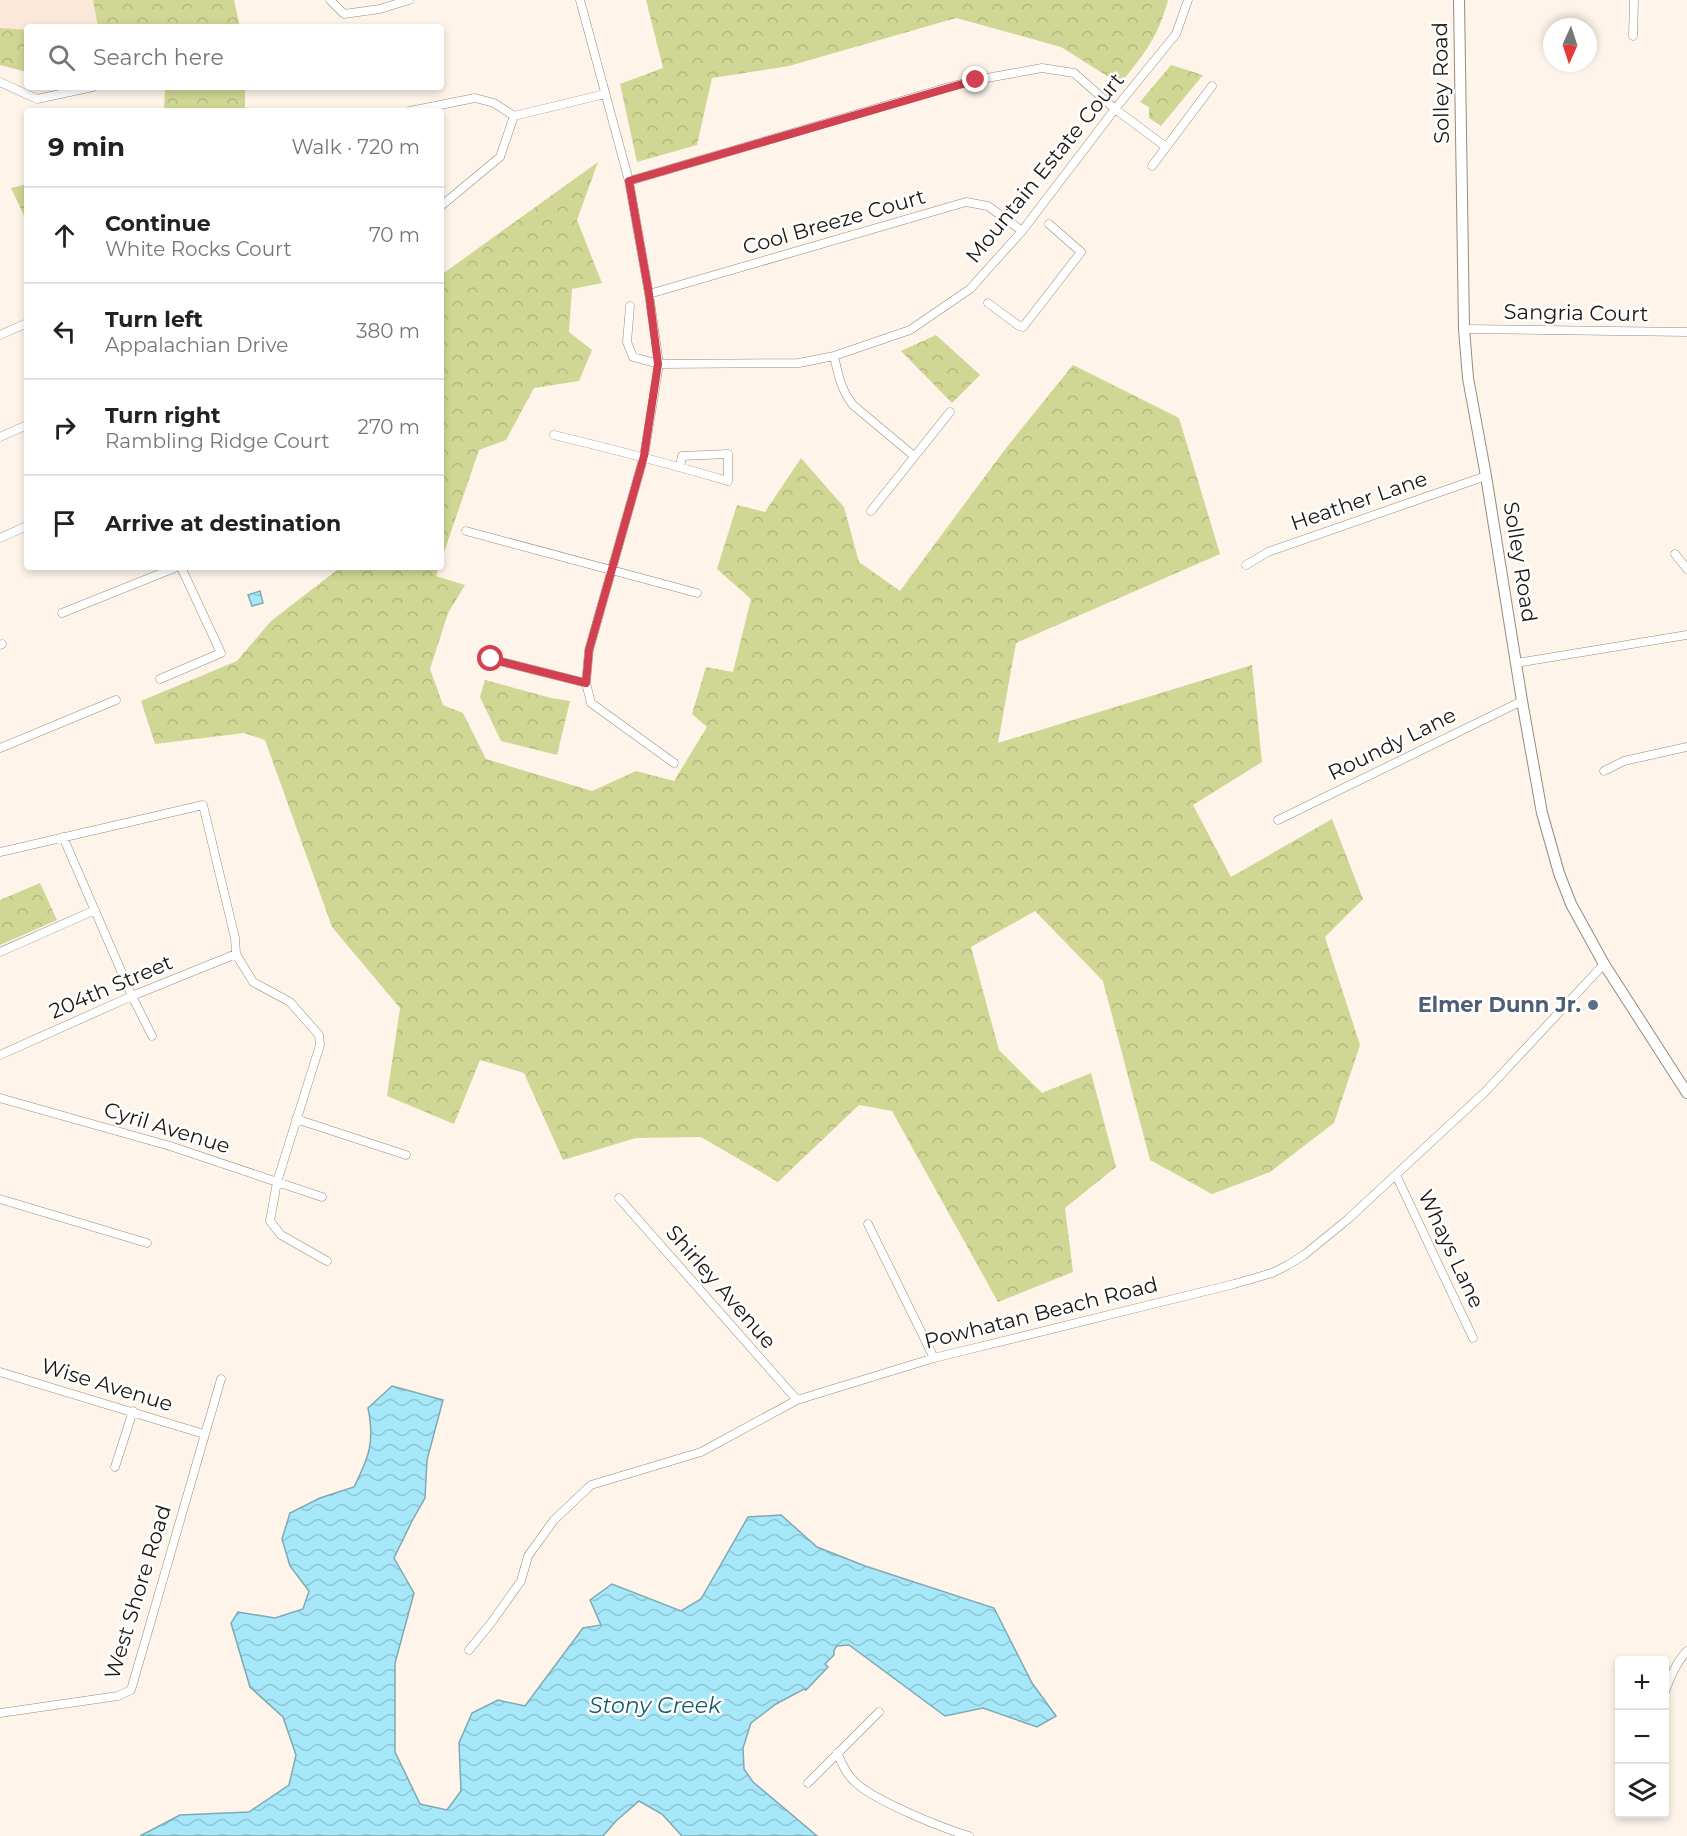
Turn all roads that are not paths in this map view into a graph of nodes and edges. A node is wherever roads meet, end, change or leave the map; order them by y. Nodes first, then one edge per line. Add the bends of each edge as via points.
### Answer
1 (330, 0) edge
2 (409, 0) edge
3 (580, 0) edge
4 (1188, 0) edge
5 (1459, 0) edge
6 (1634, 0) edge
7 (1633, 36) dead end
8 (0, 82) edge
9 (1212, 86) dead end
10 (79, 90) edge
11 (605, 94) junction
12 (425, 108) edge
13 (1115, 109) junction
14 (514, 116) junction
15 (1166, 147) junction
16 (1152, 166) dead end
17 (629, 181) junction
18 (444, 204) edge
19 (1049, 224) dead end
20 (1022, 231) junction
21 (649, 294) junction
22 (988, 303) dead end
23 (630, 306) dead end
24 (24, 324) edge
25 (1464, 329) junction
26 (1687, 333) edge
27 (0, 335) edge
28 (834, 356) junction
29 (658, 364) junction
30 (950, 412) dead end
31 (24, 426) edge
32 (554, 435) dead end
33 (0, 437) edge
34 (644, 456) junction
35 (914, 456) junction
36 (680, 467) junction
37 (1486, 476) junction
38 (871, 511) dead end
39 (24, 527) edge
40 (466, 531) dead end
41 (0, 538) edge
42 (1675, 554) dead end
43 (1246, 565) dead end
44 (1687, 569) edge
45 (171, 570) edge
46 (180, 570) edge
47 (613, 570) junction
48 (697, 593) dead end
49 (62, 612) dead end
50 (1687, 635) edge
51 (491, 659) dead end
52 (1516, 663) junction
53 (160, 679) dead end
54 (586, 683) junction
55 (116, 700) dead end
56 (1522, 701) junction
57 (1687, 747) edge
58 (0, 748) edge
59 (674, 763) dead end
60 (1604, 771) dead end
61 (1278, 820) dead end
62 (63, 837) junction
63 (0, 852) edge
64 (95, 910) junction
65 (0, 952) edge
66 (236, 954) junction
67 (1604, 964) junction
68 (132, 996) junction
69 (152, 1036) dead end
70 (0, 1055) edge
71 (1687, 1093) edge
72 (0, 1098) edge
73 (296, 1119) junction
74 (405, 1155) dead end
75 (1396, 1175) junction
76 (277, 1182) junction
77 (322, 1197) dead end
78 (619, 1198) dead end
79 (0, 1199) edge
80 (868, 1224) dead end
81 (147, 1243) dead end
82 (327, 1261) dead end
83 (1473, 1338) dead end
84 (934, 1358) junction
85 (0, 1372) edge
86 (221, 1379) dead end
87 (797, 1400) junction
88 (132, 1411) junction
89 (204, 1434) junction
90 (115, 1467) dead end
91 (469, 1650) dead end
92 (1687, 1652) edge
93 (1669, 1680) edge
94 (879, 1712) dead end
95 (0, 1713) edge
96 (837, 1753) junction
97 (808, 1783) dead end
98 (969, 1836) edge

1 - 2 street via 344,14
3 - 11 street
4 - 13 street, Mountain Estate Court via 1176,34
5 - 25 main road, Solley Road
6 - 7 street
8 - 10 street via 37,99
9 - 15 street
11 - 14 street
11 - 17 street
12 - 14 street via 475,98 494,103
13 - 15 street
13 - 17 street via 1074,73 1042,68 949,87
13 - 20 street, Mountain Estate Court
14 - 18 street via 500,157
15 - 16 street
17 - 21 street
19 - 22 street via 1081,252 1023,327
20 - 21 street, Cool Breeze Court via 988,206 966,202
20 - 28 street, Mountain Estate Court via 970,289 910,330
21 - 29 street
23 - 29 street via 627,342 633,357
24 - 27 street
25 - 26 street, Sangria Court
25 - 37 main road, Solley Road via 1468,378
28 - 29 street, Mountain Estate Court via 799,363
28 - 35 street via 845,396
29 - 34 street
30 - 35 street
31 - 33 street
32 - 34 street
34 - 36 street
34 - 47 street
35 - 38 street
36 - 36 street via 682,456 728,454 728,481
37 - 43 street, Heather Lane via 1268,552
37 - 52 main road, Solley Road
39 - 41 street
40 - 47 street
42 - 44 street
45 - 49 street
46 - 53 street via 221,653
47 - 48 street
47 - 54 street via 589,650
50 - 52 street
51 - 54 street
52 - 56 main road, Solley Road
54 - 59 street via 591,703
55 - 58 street
56 - 61 street, Roundy Lane
56 - 67 main road, Solley Road via 1542,813 1559,873
57 - 60 street via 1624,762
62 - 63 street
62 - 64 street
62 - 66 street via 203,805
64 - 65 street
64 - 68 street
66 - 68 street, 204th Street
66 - 73 street via 253,982 290,1002 319,1035 320,1045
67 - 71 main road, Solley Road
67 - 75 street, Powhatan Beach Road via 1485,1092
68 - 69 street
68 - 70 street, 204th Street
72 - 76 street, Cyril Avenue via 170,1146
73 - 74 street
73 - 76 street
75 - 83 street, Whays Lane
75 - 84 street, Powhatan Beach Road via 1304,1255 1272,1273
76 - 77 street, Cyril Avenue
76 - 82 street via 270,1221 281,1235
78 - 87 street, Shirley Avenue
79 - 81 street
80 - 84 street
84 - 87 street, Powhatan Beach Road
85 - 88 street, Wise Avenue
86 - 89 street, West Shore Road
87 - 91 street, Powhatan Beach Road via 701,1452 591,1485 554,1520 528,1556 521,1581
88 - 89 street, Wise Avenue
88 - 90 street
89 - 95 street, West Shore Road via 131,1690 118,1696
92 - 93 street
94 - 96 street
96 - 97 street
96 - 98 street via 851,1779 868,1793

